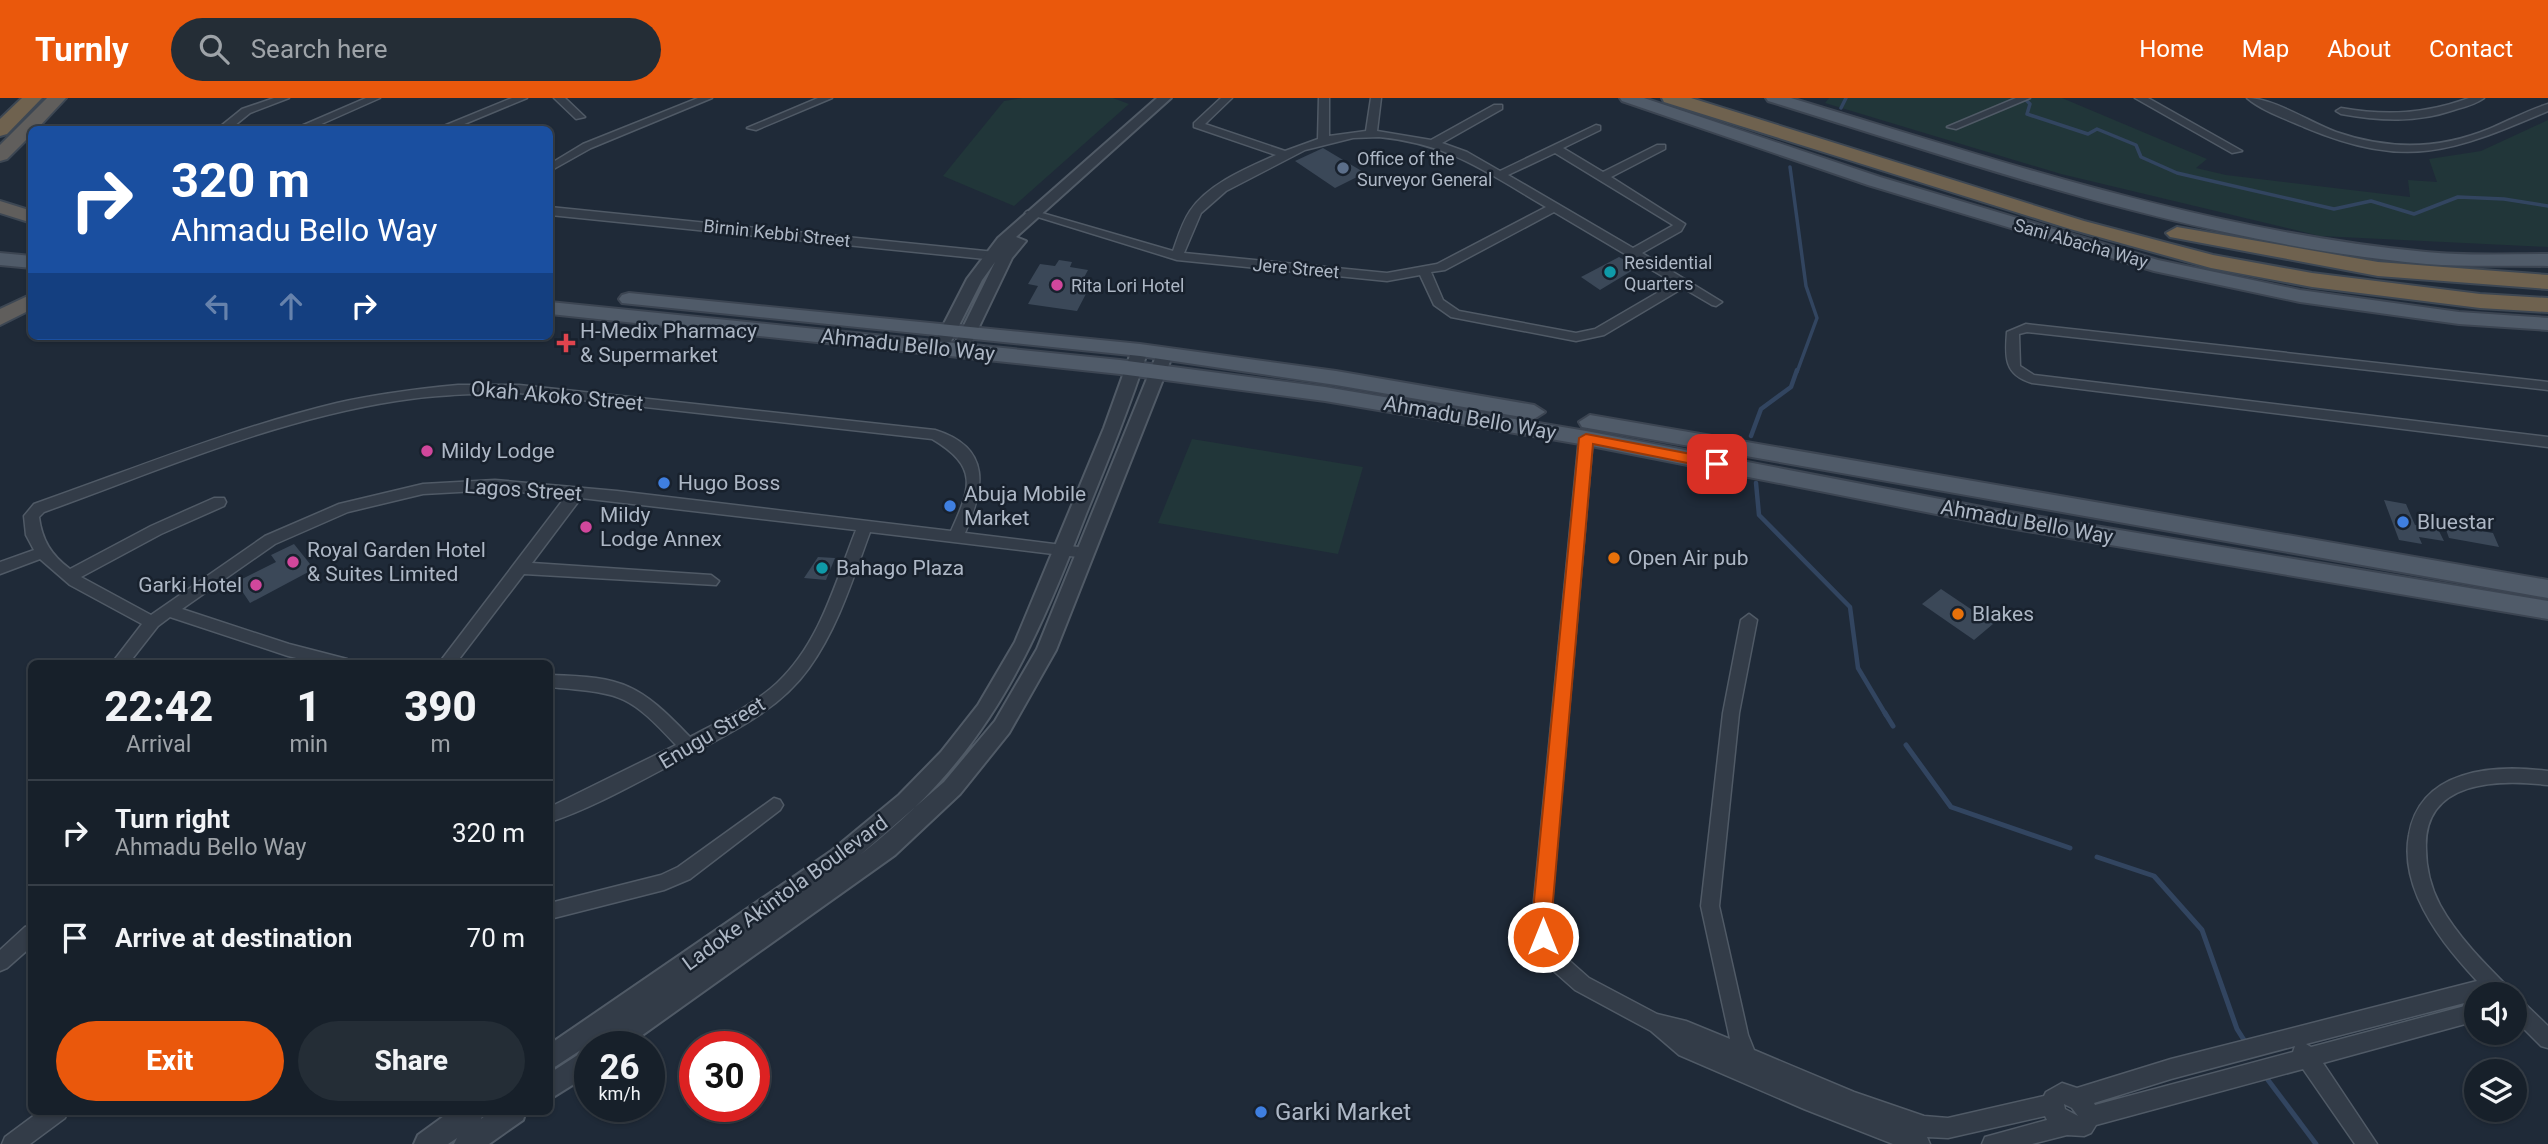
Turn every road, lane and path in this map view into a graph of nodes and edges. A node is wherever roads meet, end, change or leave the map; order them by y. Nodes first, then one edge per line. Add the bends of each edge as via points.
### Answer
1 (65, 98) edge
2 (284, 98) edge
3 (375, 98) edge
4 (522, 98) edge
5 (559, 98) edge
6 (707, 98) edge
7 (827, 98) edge
8 (1166, 98) edge
9 (1181, 98) edge
10 (1227, 98) edge
11 (1324, 98) edge
12 (1376, 98) edge
13 (1628, 98) edge
14 (1655, 98) edge
15 (1671, 98) edge
16 (1731, 98) edge
17 (1774, 98) edge
18 (2140, 98) edge
19 (2252, 98) edge
20 (2479, 98) edge
21 (2020, 100) edge
22 (45, 101) edge
23 (1696, 106) junction
24 (1499, 107) dead end
25 (2548, 107) edge
26 (2341, 111) dead end
27 (2363, 113) dead end
28 (580, 117) dead end
29 (2418, 117) junction
30 (465, 120) junction
31 (226, 126) edge
32 (308, 126) edge
33 (449, 126) edge
34 (471, 126) edge
35 (1952, 127) dead end
36 (752, 128) dead end
37 (1596, 128) dead end
38 (0, 130) edge
39 (1371, 134) junction
40 (1323, 139) junction
41 (1435, 142) junction
42 (1661, 147) dead end
43 (1555, 148) junction
44 (2236, 150) dead end
45 (1284, 154) junction
46 (0, 155) edge
47 (553, 166) edge
48 (1500, 175) junction
49 (1604, 176) junction
50 (0, 207) edge
51 (1553, 208) junction
52 (553, 211) edge
53 (1037, 215) junction
54 (28, 216) edge
55 (0, 243) edge
56 (28, 246) edge
57 (1632, 254) junction
58 (2388, 254) junction
59 (998, 256) junction
60 (1177, 256) junction
61 (0, 259) edge
62 (2548, 260) edge
63 (28, 262) edge
64 (2310, 269) junction
65 (1425, 272) junction
66 (2548, 282) edge
67 (1682, 283) junction
68 (553, 291) edge
69 (28, 302) edge
70 (1716, 302) dead end
71 (2548, 305) edge
72 (553, 308) edge
73 (28, 312) edge
74 (2425, 314) junction
75 (0, 317) edge
76 (2548, 324) edge
77 (0, 326) edge
78 (954, 341) junction
79 (1137, 360) junction
80 (1162, 363) junction
81 (2548, 386) edge
82 (1586, 438) junction
83 (2548, 442) edge
84 (1692, 450) junction
85 (1843, 478) junction
86 (577, 493) junction
87 (219, 502) dead end
88 (865, 527) junction
89 (956, 537) junction
90 (1062, 551) junction
91 (41, 553) junction
92 (1086, 554) junction
93 (0, 568) edge
94 (519, 568) junction
95 (70, 576) junction
96 (711, 581) dead end
97 (2548, 589) edge
98 (166, 610) junction
99 (2548, 610) edge
100 (1749, 620) dead end
101 (152, 622) junction
102 (122, 660) edge
103 (329, 660) edge
104 (449, 660) edge
105 (553, 681) edge
106 (689, 747) junction
107 (2548, 778) edge
108 (774, 805) dead end
109 (553, 814) edge
110 (553, 910) edge
111 (28, 937) edge
112 (0, 962) edge
113 (2491, 982) edge
114 (2464, 998) edge
115 (2464, 1015) edge
116 (2527, 1019) edge
117 (1654, 1023) junction
118 (629, 1031) edge
119 (2294, 1038) junction
120 (2548, 1040) edge
121 (553, 1056) edge
122 (1747, 1056) junction
123 (2308, 1059) junction
124 (574, 1070) edge
125 (1755, 1077) junction
126 (553, 1085) edge
127 (2077, 1098) junction
128 (2052, 1104) junction
129 (49, 1115) edge
130 (508, 1115) edge
131 (2089, 1117) junction
132 (2066, 1125) junction
133 (480, 1132) edge
134 (12, 1144) edge
135 (427, 1144) edge
136 (1920, 1144) edge
137 (1992, 1144) edge
138 (2367, 1144) edge

1 - 22 highway
2 - 31 street via 246,111
3 - 32 street
4 - 30 street
5 - 28 street
6 - 47 street via 587,146
7 - 36 street
8 - 53 street
9 - 53 street
10 - 45 street via 1198,125
11 - 40 street
12 - 39 street
13 - 74 main road, Sani Abacha Way via 1874,181 2154,265 2300,296
14 - 23 highway
15 - 23 highway, Sani Abacha Way
16 - 64 highway, Sani Abacha Way via 2088,211
17 - 58 main road via 2088,194 2253,233
18 - 44 street
19 - 25 street via 2331,135 2413,148 2462,141
20 - 29 street via 2433,116
21 - 35 street
22 - 38 highway
22 - 46 highway
23 - 64 highway, Sani Abacha Way via 2077,225 2211,261
24 - 41 street
26 - 29 street via 2387,119
27 - 29 street
30 - 33 street
30 - 34 street
37 - 43 street
39 - 40 street
39 - 41 street
40 - 45 street
41 - 48 street
42 - 49 street
43 - 48 street
43 - 49 street
45 - 60 street via 1209,197 1193,216
48 - 51 street
49 - 57 street via 1679,224
50 - 54 highway
51 - 57 street
51 - 65 street, Jere Street
52 - 59 street, Birnin Kebbi Street
53 - 59 street
53 - 60 street, Jere Street
55 - 56 main road
57 - 67 street
58 - 62 main road
58 - 64 highway
59 - 78 street
59 - 78 street
60 - 65 street, Jere Street via 1387,276
61 - 63 main road
64 - 66 highway, Sani Abacha Way via 2378,269
64 - 71 highway, Sani Abacha Way via 2480,301
64 - 74 highway
65 - 67 street via 1438,302 1455,314 1576,337 1600,332
67 - 70 street
68 - 78 main road, Ahmadu Bello Way
69 - 75 highway
72 - 78 main road, Ahmadu Bello Way
73 - 77 highway
74 - 76 main road, Sani Abacha Way
78 - 79 main road, Ahmadu Bello Way
79 - 80 main road, Ahmadu Bello Way
79 - 90 street, Ladoke Akintola Boulevard
80 - 82 main road, Ahmadu Bello Way
80 - 84 main road, Ahmadu Bello Way via 1413,391
80 - 92 street, Ladoke Akintola Boulevard
81 - 83 street via 2026,328 2013,332 2012,366 2032,379
82 - 84 main road, Ahmadu Bello Way
82 - 117 street via 1543,937 1556,961 1582,984
84 - 85 main road, Ahmadu Bello Way
85 - 97 main road, Ahmadu Bello Way
85 - 99 main road, Ahmadu Bello Way via 2177,548
86 - 88 street, Lagos Street
86 - 94 street
86 - 98 street, Lagos Street via 461,485 382,496 270,540
87 - 95 street
88 - 89 street, Lagos Street
88 - 106 street, Enugu Street via 804,663 751,712
89 - 90 street, Lagos Street
89 - 91 street, Okah Akoko Street via 976,487 975,470 966,454 935,435 469,387 393,395 312,411 52,503 31,516
90 - 92 street, Lagos Street
90 - 121 street, Ladoke Akintola Boulevard via 1002,684 978,720 904,805 838,859
91 - 93 street
91 - 95 street
92 - 118 street, Ladoke Akintola Boulevard via 1027,689 952,788 852,875
94 - 96 street
94 - 104 street
95 - 101 street
98 - 101 street, Lagos Street
98 - 103 street
100 - 122 street via 1731,713 1710,906 1738,1035
101 - 102 street, Lagos Street
105 - 106 street via 628,692
106 - 109 street, Enugu Street via 639,776
107 - 113 street via 2474,779 2452,786 2432,802 2420,821 2415,845 2418,875 2433,910
108 - 110 street via 684,873 630,893
111 - 112 street
114 - 119 street
115 - 123 street
116 - 120 street
117 - 122 street via 1686,1030
117 - 125 street via 1686,1048
119 - 123 street
119 - 127 street
122 - 125 street
122 - 128 street via 1852,1102 1924,1126 1948,1128
123 - 131 street
123 - 138 street
124 - 126 street
125 - 136 street
127 - 128 street via 2062,1093
127 - 131 street
128 - 132 street via 2055,1115
129 - 134 street
130 - 133 street
131 - 132 street via 2084,1126
132 - 137 street
133 - 135 street

